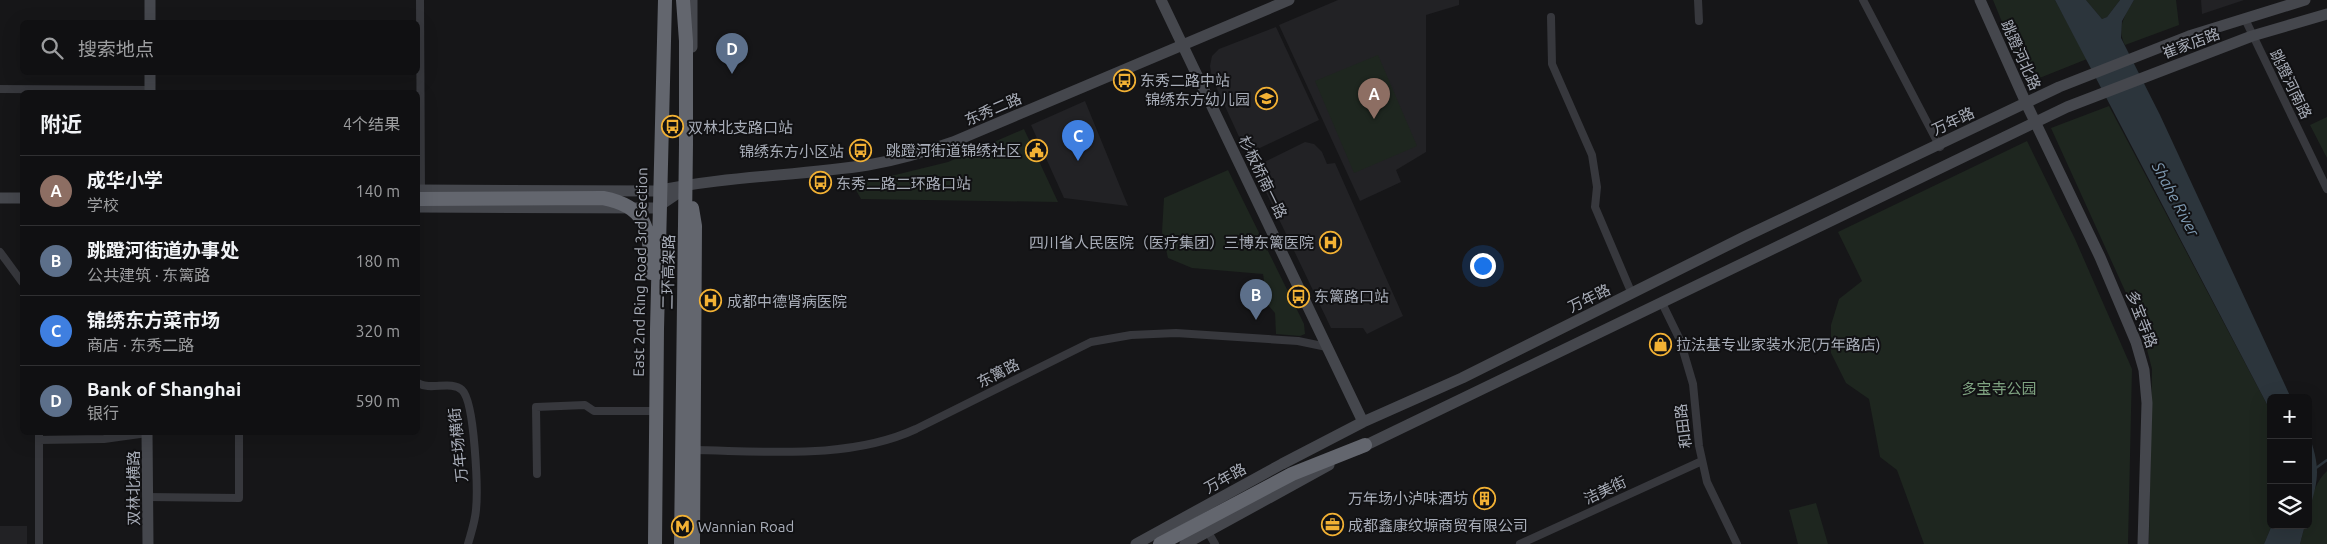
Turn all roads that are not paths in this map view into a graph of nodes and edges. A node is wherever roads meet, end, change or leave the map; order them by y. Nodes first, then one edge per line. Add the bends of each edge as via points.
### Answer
1 (150, 0) edge
2 (420, 0) edge
3 (658, 0) edge
4 (666, 0) edge
5 (683, 0) edge
6 (692, 0) edge
7 (1161, 0) edge
8 (1289, 0) edge
9 (1698, 0) edge
10 (1863, 0) edge
11 (1980, 0) edge
12 (2304, 0) edge
13 (2327, 14) edge
14 (1551, 17) dead end
15 (2245, 19) junction
16 (150, 20) edge
17 (420, 20) edge
18 (1700, 21) dead end
19 (2252, 36) junction
20 (1184, 46) junction
21 (150, 75) edge
22 (419, 75) edge
23 (2059, 87) joint
24 (0, 89) edge
25 (75, 90) edge
26 (150, 90) edge
27 (419, 90) edge
28 (2026, 104) junction
29 (2035, 121) junction
30 (1940, 147) junction
31 (689, 177) junction
32 (2327, 189) edge
33 (656, 191) junction
34 (420, 193) edge
35 (420, 193) edge
36 (0, 198) edge
37 (20, 198) edge
38 (420, 207) edge
39 (656, 208) junction
40 (0, 252) edge
41 (20, 279) edge
42 (1632, 294) junction
43 (1662, 303) junction
44 (658, 329) junction
45 (1327, 347) junction
46 (420, 384) edge
47 (653, 411) junction
48 (1363, 422) junction
49 (118, 435) edge
50 (147, 435) edge
51 (239, 435) edge
52 (39, 436) edge
53 (104, 436) edge
54 (1365, 445) junction
55 (684, 450) junction
56 (1702, 461) junction
57 (537, 474) dead end
58 (147, 497) junction
59 (1208, 532) junction
60 (39, 544) edge
61 (148, 544) edge
62 (468, 544) edge
63 (654, 544) edge
64 (682, 544) edge
65 (693, 544) edge
66 (1136, 544) edge
67 (1160, 544) edge
68 (1186, 544) edge
69 (1215, 544) edge
70 (1520, 544) edge
71 (1737, 544) edge
72 (2143, 544) edge

1 - 16 main road
2 - 17 street
3 - 33 main road, East 2nd Ring Road 3rd Section
4 - 44 highway, 二环高架路, bridge
5 - 31 highway, 二环高架路, bridge
6 - 31 main road
7 - 20 main road, 杉板桥南一路
8 - 20 main road, 东秀二路
9 - 18 street
10 - 30 street
11 - 28 main road, 跳蹬河北路
12 - 15 main road, 崔家店路
13 - 19 main road, 崔家店路
14 - 42 street via 1552,64 1592,155 1597,187 1595,207
15 - 19 street, 跳蹬河南路
15 - 23 main road, 崔家店路 via 2169,44
19 - 29 main road, 崔家店路
19 - 32 street, 跳蹬河南路
20 - 31 main road, 东秀二路 via 915,155 868,165
20 - 45 main road, 杉板桥南一路
21 - 26 main road
22 - 27 street
23 - 28 main road, 万年路
24 - 25 street
28 - 29 main road, 跳蹬河北路
28 - 30 main road, 万年路
29 - 43 main road
29 - 72 main road, 多宝寺路 via 2100,257 2136,342 2144,370 2147,404
30 - 42 main road, 万年路
31 - 33 main road, 东秀二路
31 - 39 main road
31 - 55 main road
31 - 64 highway, 二环高架路, bridge
31 - 65 highway, bridge via 695,226
33 - 34 main road, 东秀二路
33 - 39 main road, East 2nd Ring Road 3rd Section
35 - 44 highway, bridge via 603,198 635,209 649,236 651,289
36 - 37 main road
38 - 39 main road
39 - 47 main road, East 2nd Ring Road 3rd Section
40 - 41 street
42 - 48 main road, 万年路 via 1462,378
43 - 54 main road
43 - 56 street, 和田路 via 1680,340 1692,384
44 - 63 highway, 二环高架路, bridge
45 - 48 main road, 杉板桥南一路
45 - 55 street, 东篱路 via 1298,341 1176,333 1131,335 1091,342 895,439 869,446 834,450
46 - 62 street, 万年场横街 via 454,387 466,397 471,415 477,481 476,511
47 - 57 street via 594,411 585,405 536,407
47 - 63 main road, East 2nd Ring Road 3rd Section
48 - 66 main road, 万年路
49 - 53 street
50 - 58 main road, 双林北横路
51 - 58 street via 239,498
52 - 53 street
52 - 60 street
54 - 59 main road
54 - 67 highway via 1292,474
55 - 64 main road
56 - 70 street, 洁美街
56 - 71 street, 和田路 via 1708,482
58 - 61 main road, 双林北横路
59 - 68 main road
59 - 69 street

